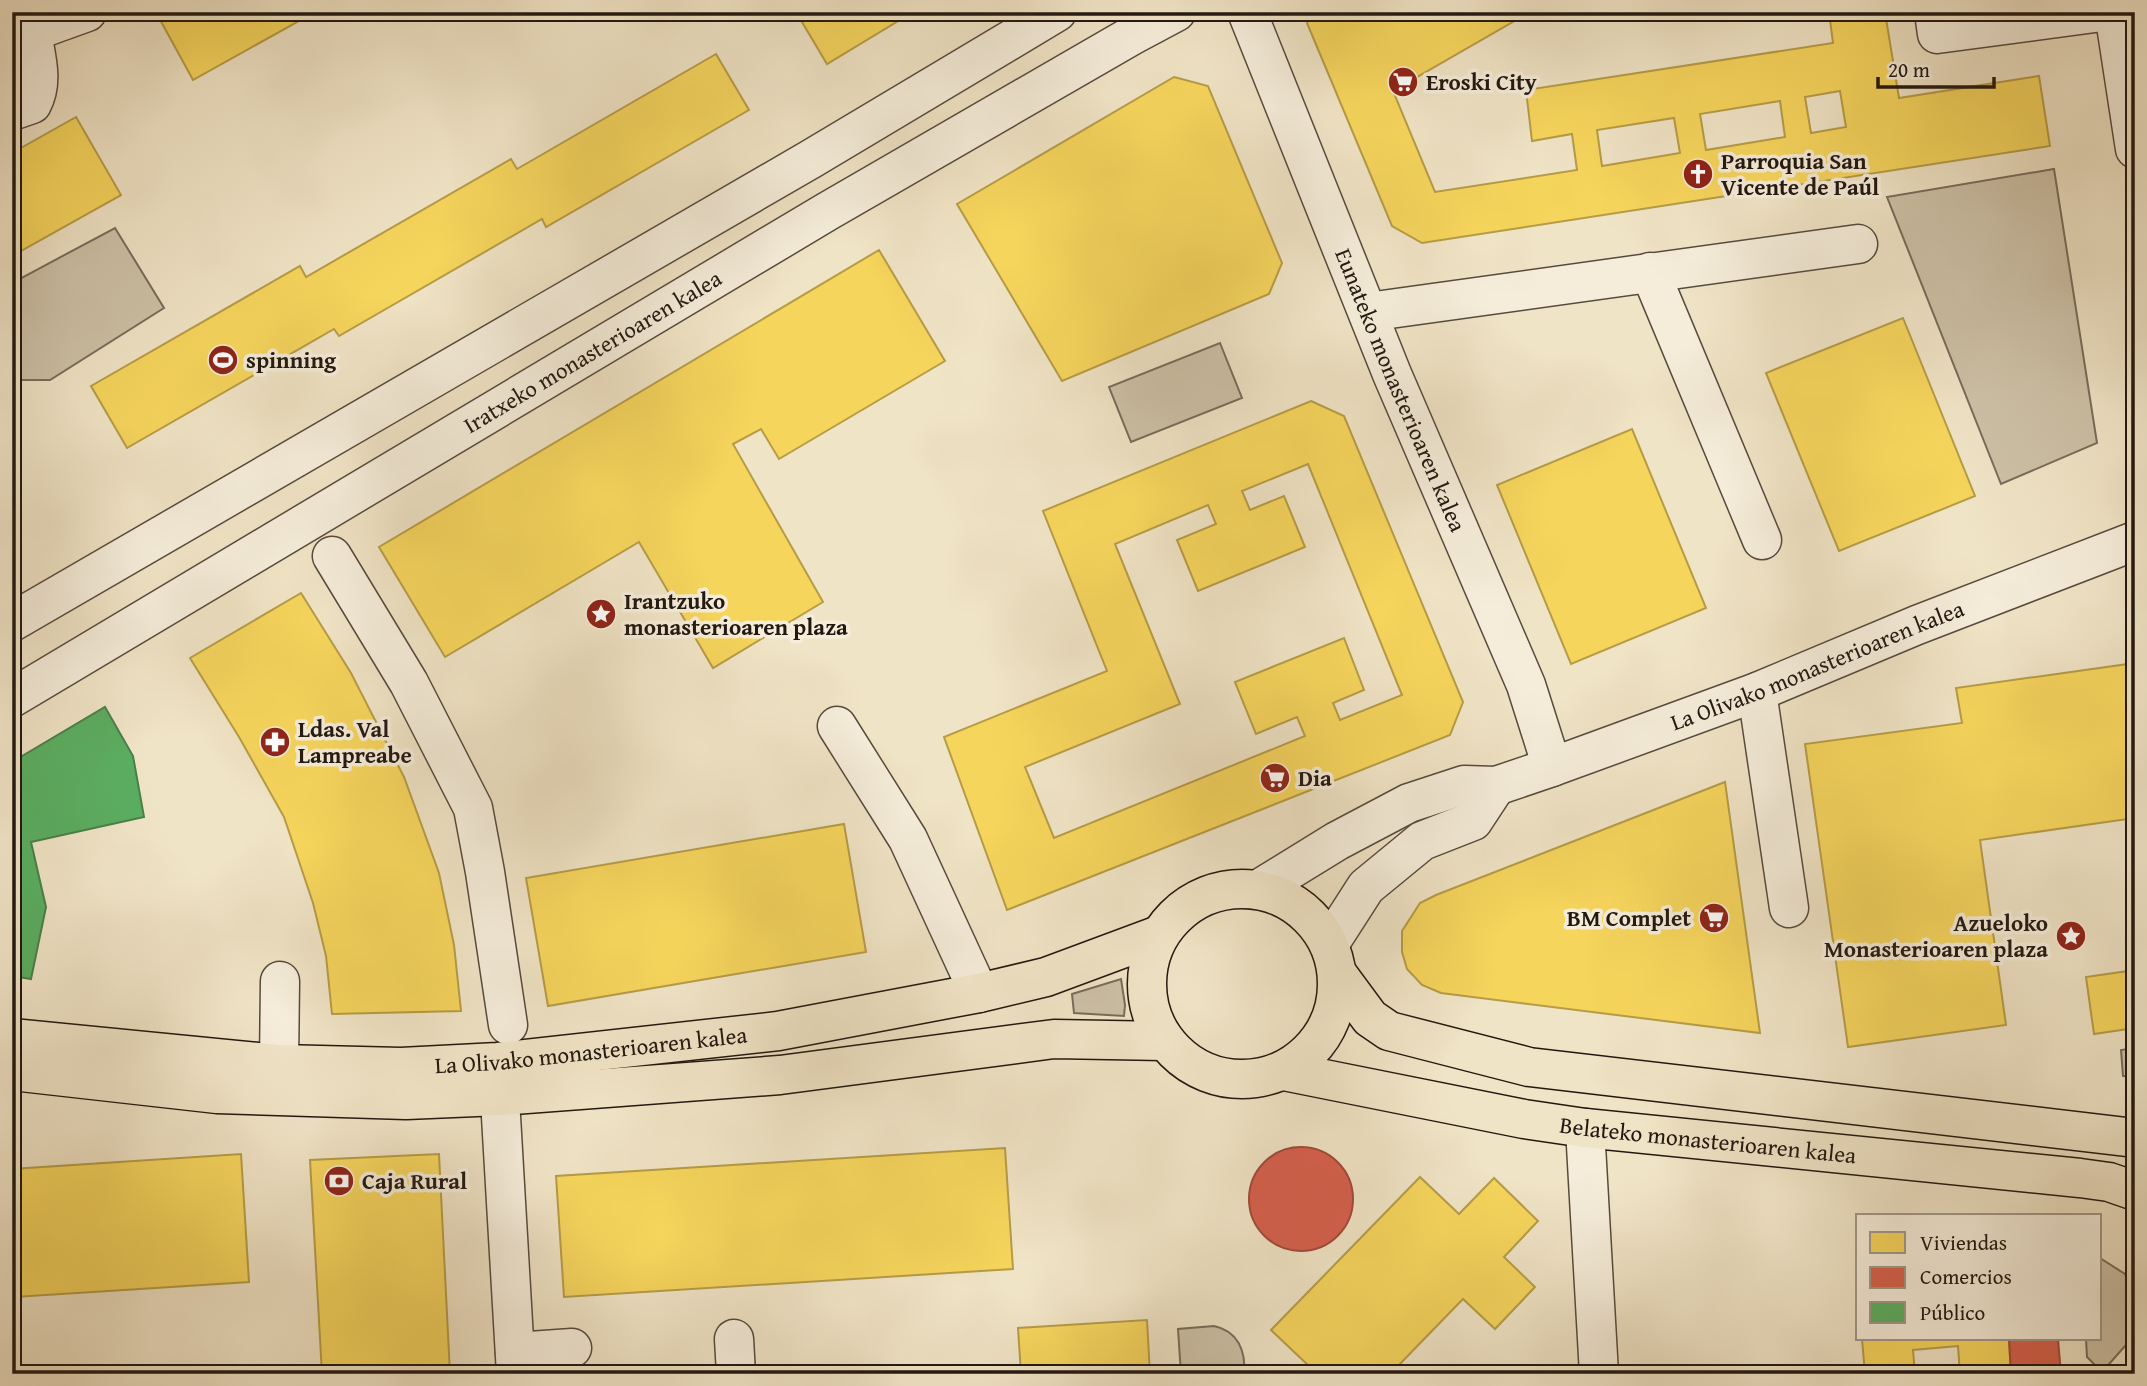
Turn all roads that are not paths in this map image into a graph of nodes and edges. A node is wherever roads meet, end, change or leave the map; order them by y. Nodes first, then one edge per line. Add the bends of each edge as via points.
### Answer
1 (1057, 12) edge
2 (1177, 12) edge
3 (1247, 12) edge
4 (1934, 12) edge
5 (2102, 12) edge
6 (2114, 12) edge
7 (51, 24) edge
8 (12, 111) edge
9 (2135, 149) edge
10 (1858, 244) dead end
11 (1650, 272) junction
12 (1368, 312) junction
13 (1762, 540) dead end
14 (2135, 541) edge
15 (332, 556) dead end
16 (17, 607) edge
17 (1757, 692) junction
18 (12, 698) edge
19 (837, 726) dead end
20 (1552, 767) junction
21 (1496, 786) junction
22 (1259, 889) junction
23 (1789, 908) dead end
24 (1159, 935) junction
25 (1334, 960) junction
26 (280, 981) dead end
27 (979, 993) junction
28 (509, 1025) dead end
29 (12, 1038) edge
30 (1164, 1041) junction
31 (279, 1064) junction
32 (12, 1071) edge
33 (1284, 1071) junction
34 (499, 1079) junction
35 (1585, 1128) junction
36 (2135, 1138) edge
37 (2135, 1191) edge
38 (572, 1348) dead end
39 (516, 1363) edge
40 (1599, 1374) edge

1 - 16 street via 811,159
2 - 18 street, Iratxeko monasterioaren kalea via 828,211
3 - 12 street, Eunateko monasterioaren kalea
4 - 5 street via 1937,34
6 - 9 street
7 - 8 street via 38,92 32,104
10 - 11 street
11 - 12 street
11 - 13 street
12 - 20 street, Eunateko monasterioaren kalea via 1526,685
14 - 17 street, La Olivako monasterioaren kalea
15 - 28 street via 409,683 473,808
17 - 20 street, La Olivako monasterioaren kalea
17 - 23 street
19 - 27 street via 908,839
20 - 21 street, La Olivako monasterioaren kalea
21 - 22 street, La Olivako monasterioaren kalea via 1464,785 1409,803
21 - 25 street via 1473,821 1422,841 1366,887
22 - 24 main road via 1201,897
22 - 25 main road via 1294,903 1315,921
24 - 27 main road, La Olivako monasterioaren kalea via 1046,977
24 - 30 main road via 1146,989 1151,1017
25 - 33 main road via 1335,1005 1327,1030 1308,1054
25 - 36 main road via 1370,1018 1389,1031 1530,1068
26 - 31 street
27 - 34 main road, La Olivako monasterioaren kalea
29 - 31 main road, La Olivako monasterioaren kalea
30 - 33 main road via 1191,1066 1233,1080 1260,1079
30 - 34 main road, La Olivako monasterioaren kalea via 1054,1039 780,1075
31 - 34 main road, La Olivako monasterioaren kalea via 401,1067
32 - 34 main road, La Olivako monasterioaren kalea via 231,1095 406,1100
33 - 35 main road, Belateko monasterioaren kalea
34 - 39 street
35 - 37 main road, Belateko monasterioaren kalea via 2080,1178
35 - 40 street
38 - 39 street

